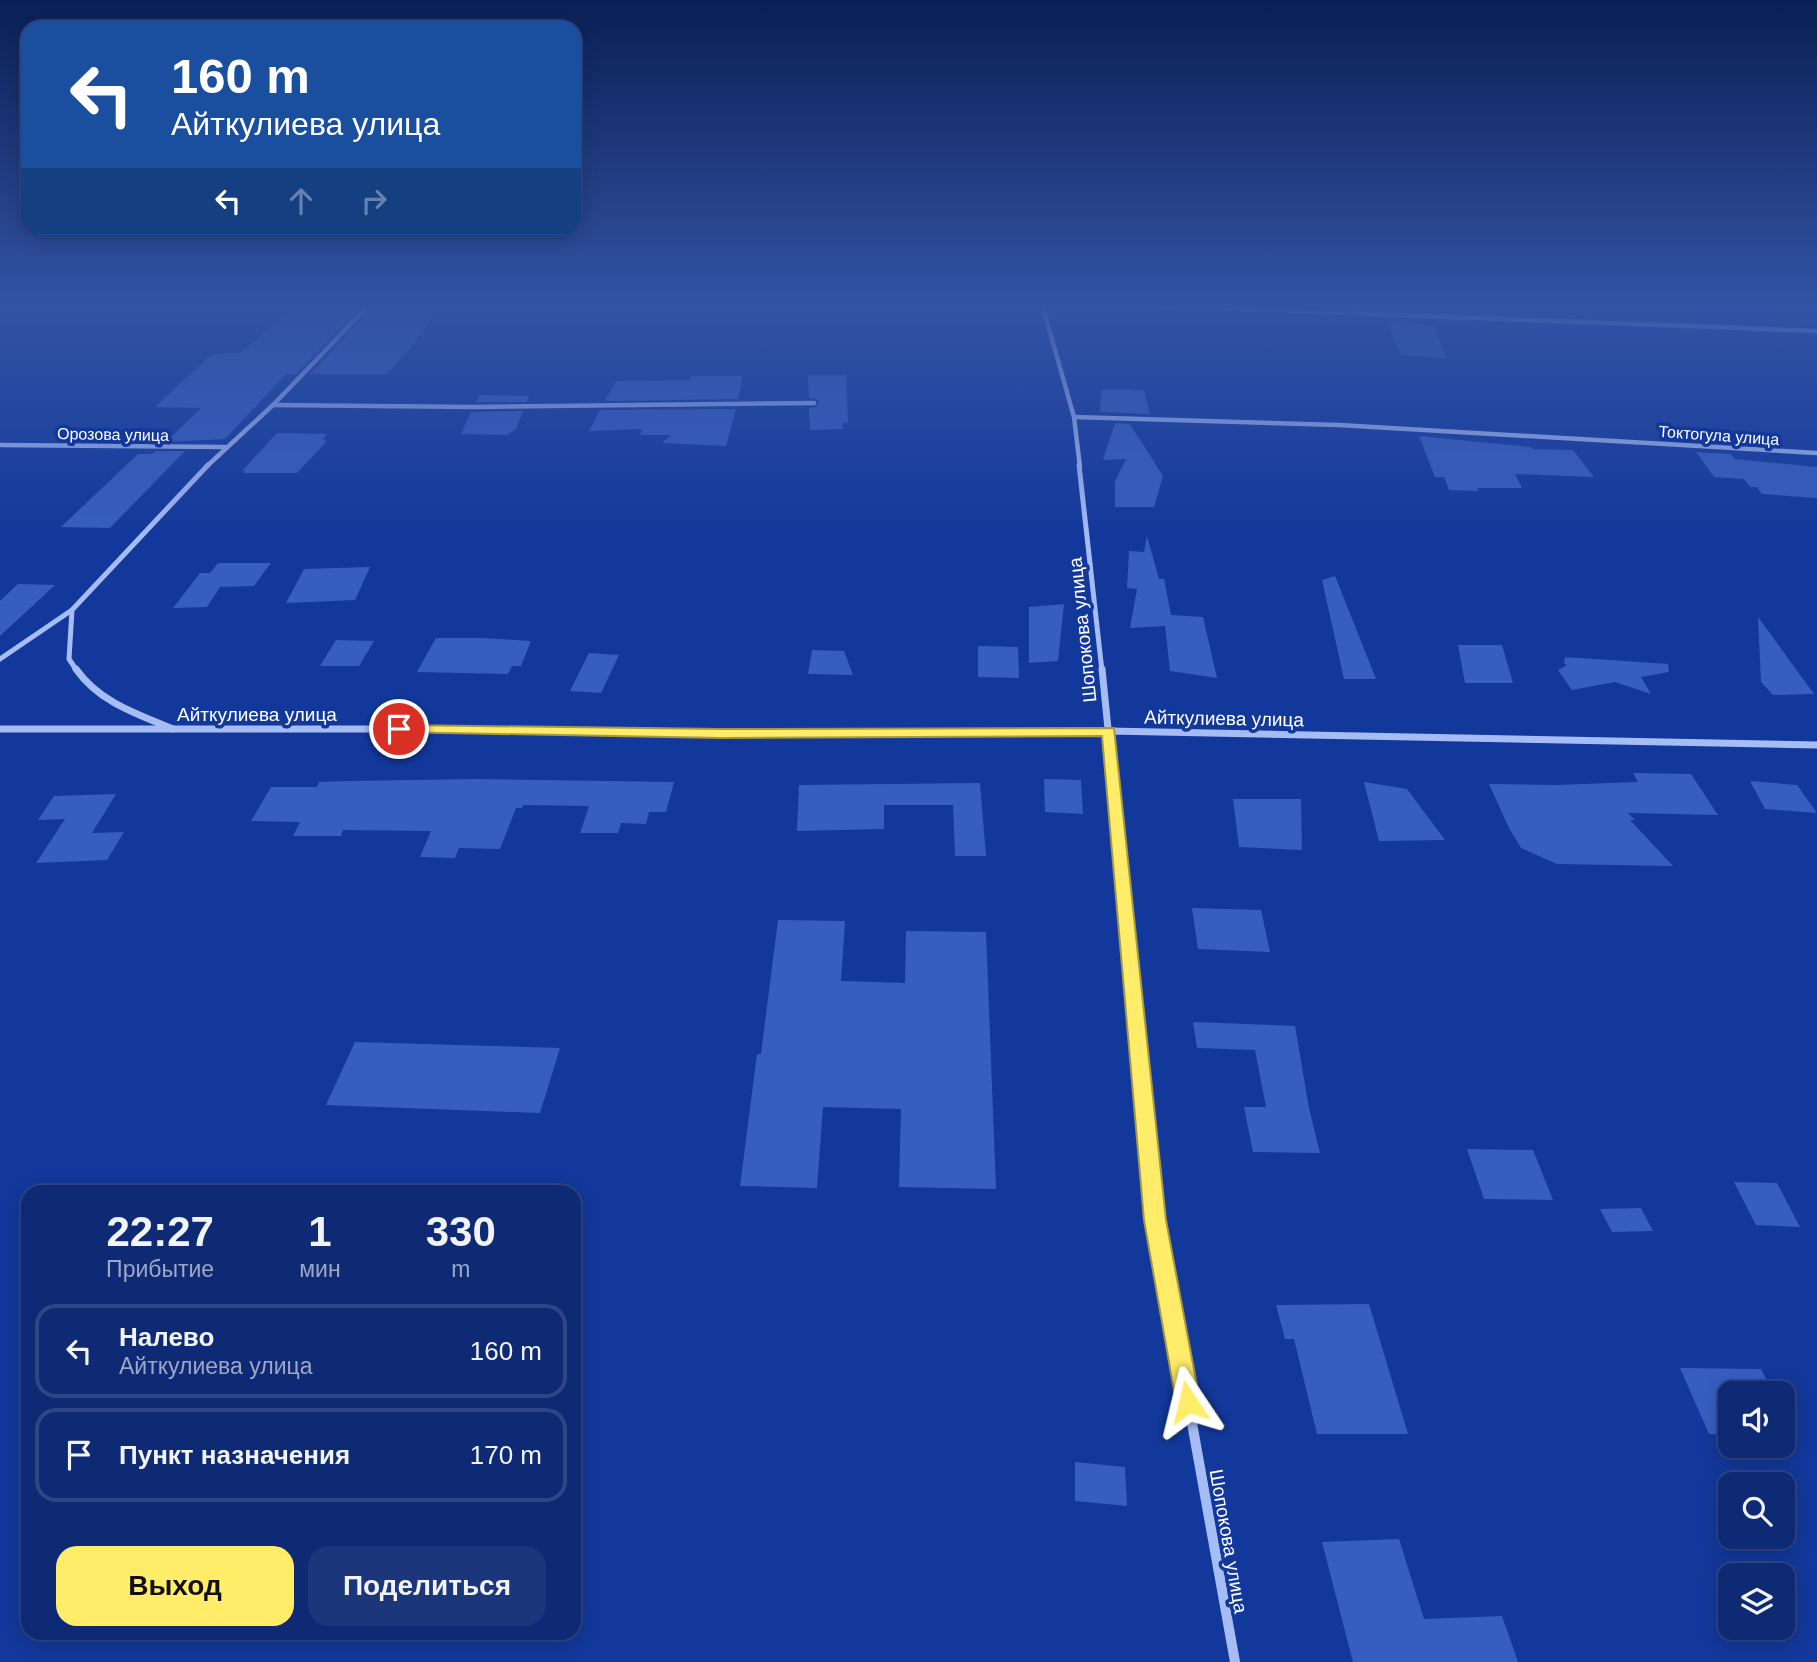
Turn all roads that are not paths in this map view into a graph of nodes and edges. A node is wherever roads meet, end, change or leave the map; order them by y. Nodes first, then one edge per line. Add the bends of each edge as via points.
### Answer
1 (296, 382) edge
2 (1064, 382) edge
3 (814, 402) dead end
4 (273, 405) junction
5 (1074, 417) junction
6 (0, 445) edge
7 (225, 447) junction
8 (1817, 453) edge
9 (72, 610) junction
10 (0, 659) edge
11 (0, 729) edge
12 (175, 730) junction
13 (1109, 731) junction
14 (1817, 746) edge
15 (1235, 1662) edge

1 - 4 street
2 - 5 street, Шопокова улица
3 - 4 street
4 - 7 street
5 - 8 street, Токтогула улица via 1339,425
5 - 13 street, Шопокова улица
6 - 7 street, Орозова улица
7 - 9 street
9 - 10 street
9 - 12 street via 69,659 86,683 113,704
11 - 12 street, Айткулиева улица
12 - 13 street, Айткулиева улица
13 - 14 street, Айткулиева улица
13 - 15 street, Шопокова улица via 1155,1220

